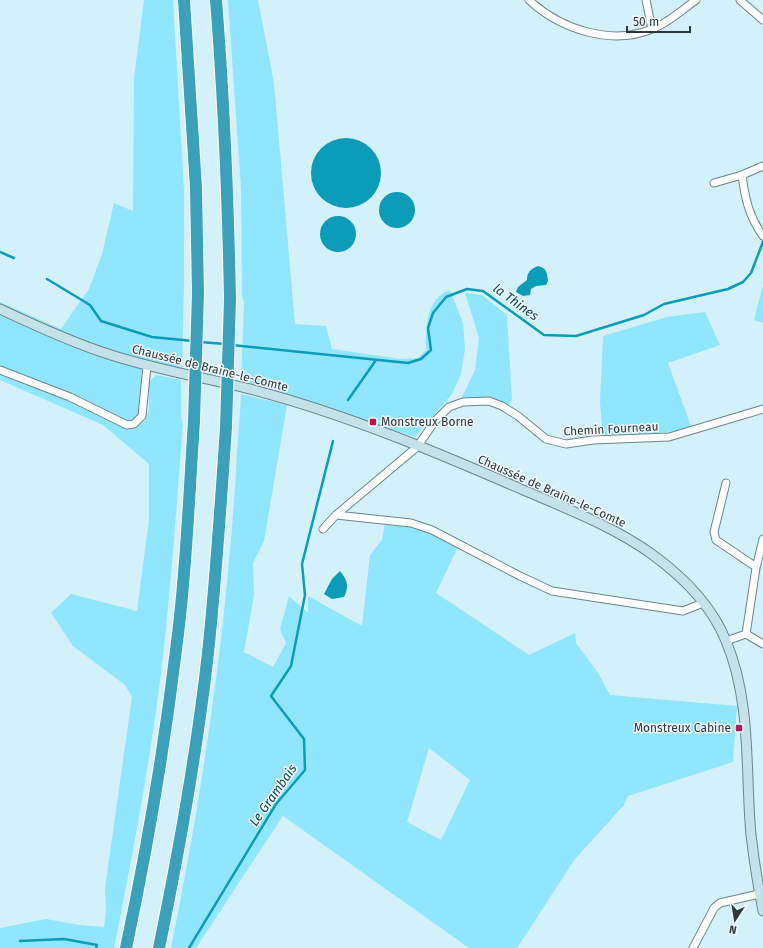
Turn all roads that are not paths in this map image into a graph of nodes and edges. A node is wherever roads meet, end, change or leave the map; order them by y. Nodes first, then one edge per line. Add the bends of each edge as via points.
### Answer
1 (184, 0) edge
2 (216, 0) edge
3 (529, 0) edge
4 (646, 0) edge
5 (696, 0) edge
6 (740, 0) edge
7 (763, 20) edge
8 (652, 30) junction
9 (763, 166) edge
10 (742, 175) junction
11 (714, 183) dead end
12 (763, 236) edge
13 (0, 309) edge
14 (146, 366) junction
15 (0, 370) edge
16 (763, 409) edge
17 (417, 447) junction
18 (726, 483) dead end
19 (336, 515) junction
20 (323, 529) dead end
21 (763, 539) edge
22 (756, 567) junction
23 (704, 603) junction
24 (746, 634) junction
25 (726, 641) junction
26 (763, 644) edge
27 (759, 894) junction
28 (763, 911) edge
29 (126, 948) edge
30 (159, 948) edge
31 (693, 948) edge

1 - 29 highway, bridge via 196,188 198,293 187,538 176,649 145,856
2 - 30 highway, bridge via 228,190 230,299 226,427 208,654 192,767
3 - 8 street via 557,22 576,29 606,35 635,34
4 - 8 street
5 - 8 street
6 - 7 street
9 - 10 street
10 - 11 street
10 - 12 street via 749,213
13 - 14 main road, Chaussée de Braine-le-Comte via 68,340
14 - 15 street via 142,416 134,424 127,425 70,397
14 - 17 main road, Chaussée de Braine-le-Comte via 295,402
16 - 17 street, Chemin Fourneau via 669,437 593,440 566,444 546,439 502,406 489,401 463,402 449,408 435,421
17 - 19 street
17 - 23 main road, Chaussée de Braine-le-Comte via 570,510 630,540 672,570
18 - 22 street via 714,532 716,540
19 - 20 street
19 - 23 street via 410,523 432,530 552,591 683,611
21 - 22 street
22 - 24 street
23 - 25 main road, Chaussée de Braine-le-Comte
24 - 25 street
24 - 26 street
25 - 27 main road, Chaussée de Braine-le-Comte via 739,678 744,706 751,834
27 - 28 main road, Chaussée de Braine-le-Comte
27 - 31 street via 720,903 714,908

